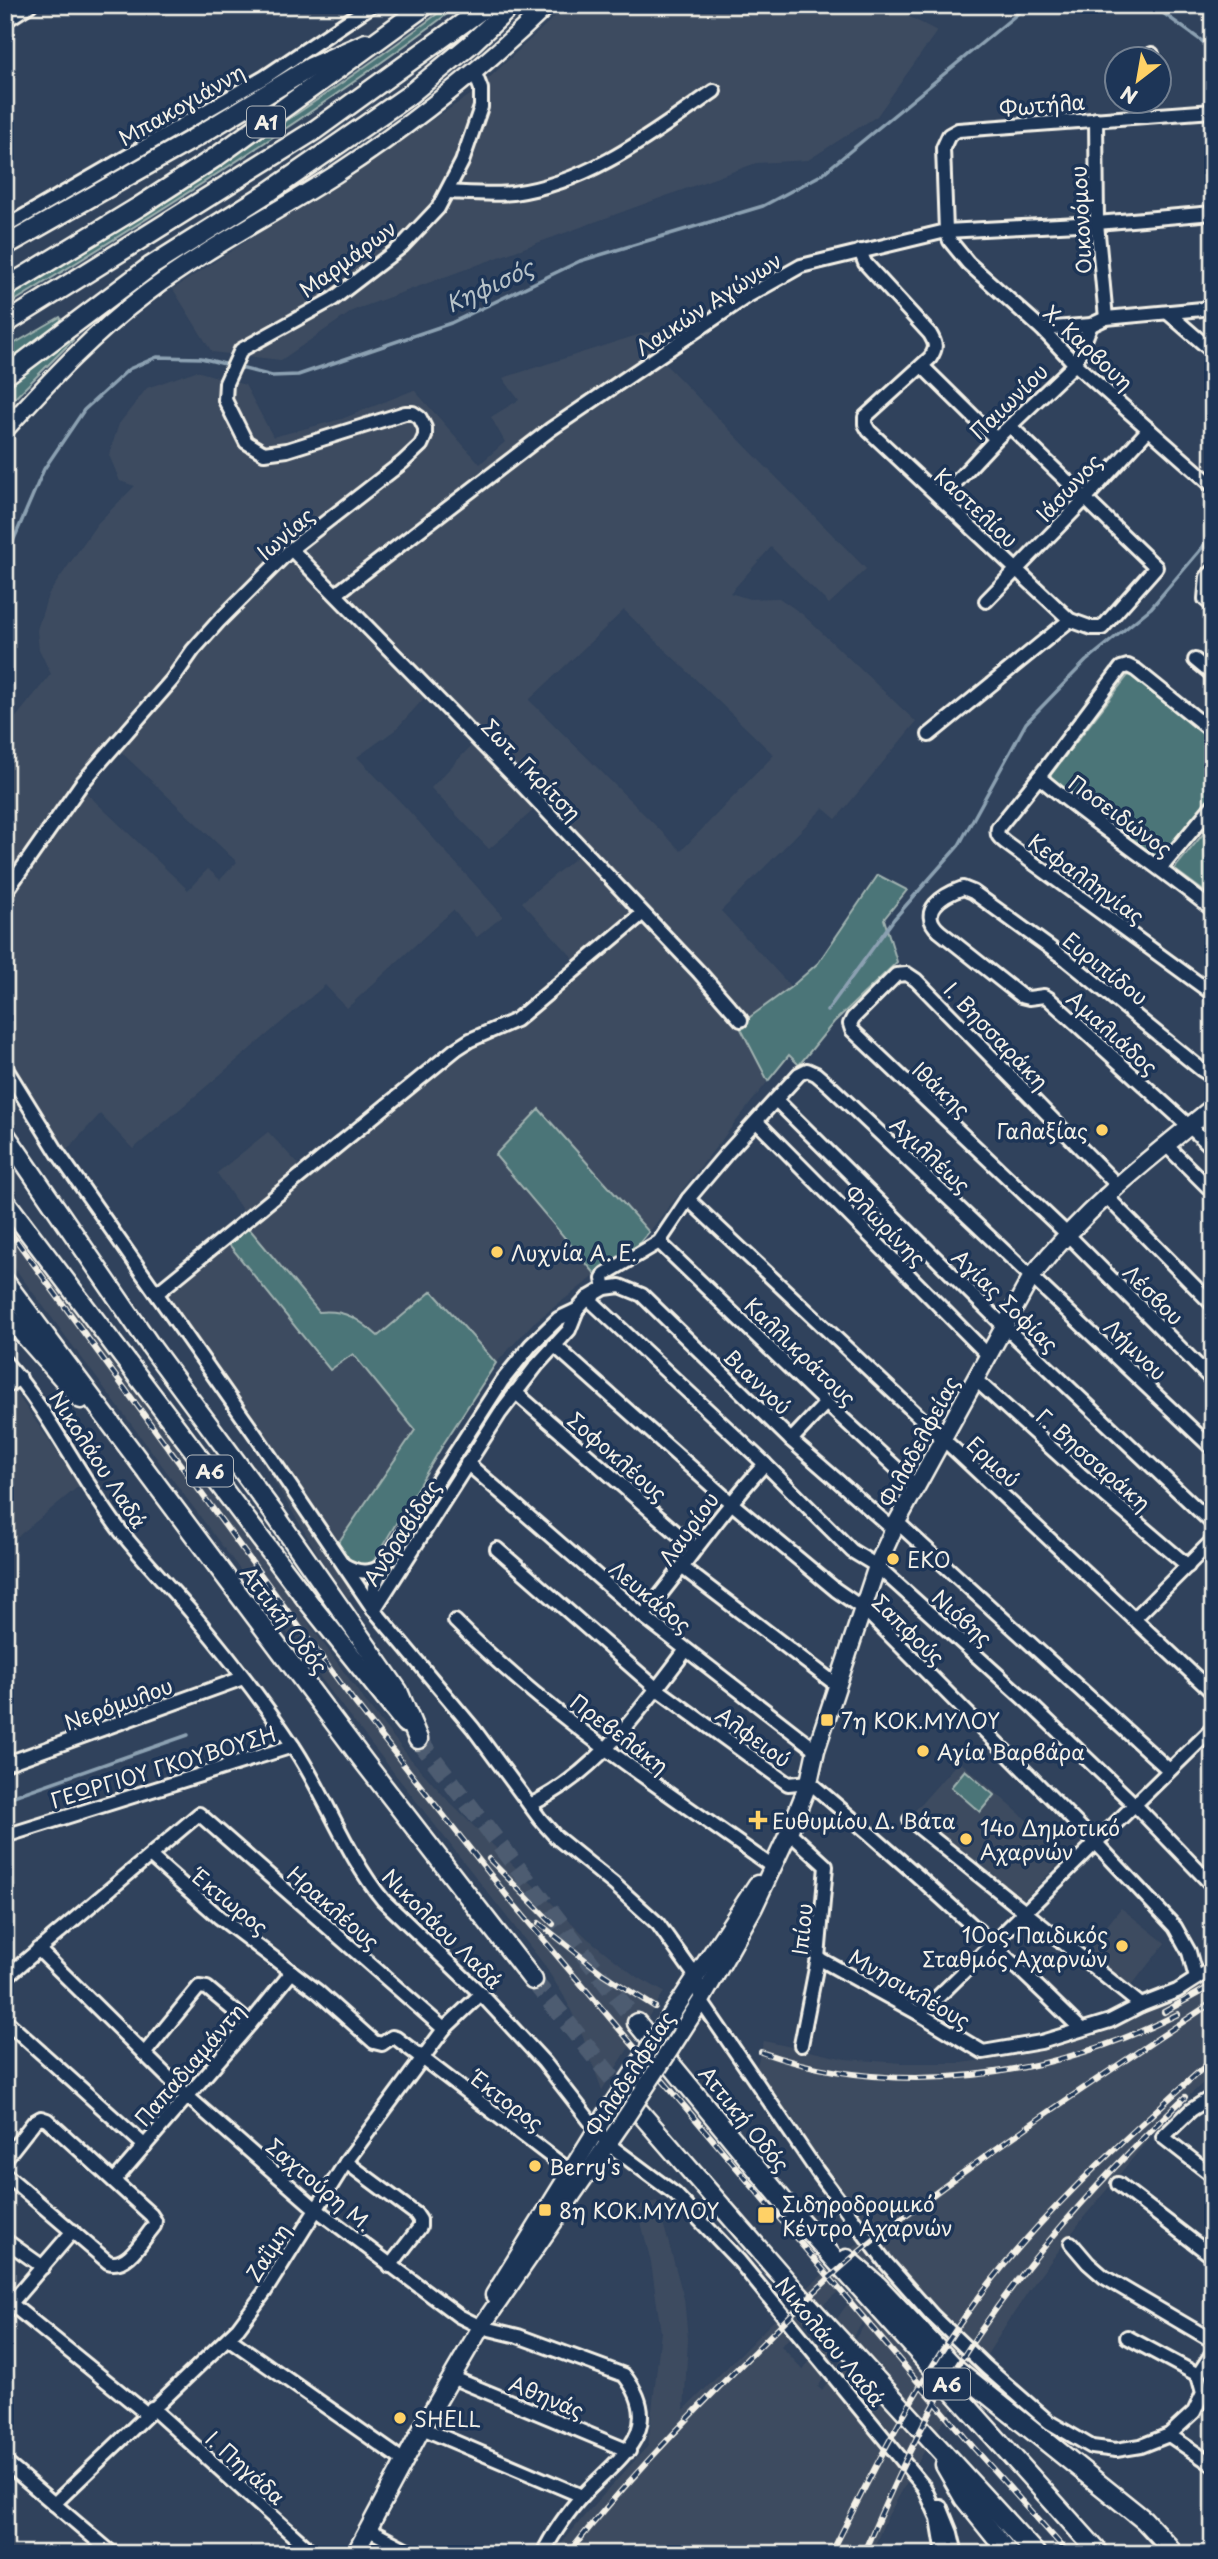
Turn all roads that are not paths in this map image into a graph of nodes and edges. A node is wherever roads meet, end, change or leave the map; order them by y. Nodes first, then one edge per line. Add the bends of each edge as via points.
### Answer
1 (30, 5) edge
2 (372, 5) edge
3 (426, 5) edge
4 (488, 5) edge
5 (512, 5) edge
6 (548, 5) edge
7 (5, 21) edge
8 (388, 34) junction
9 (474, 71) junction
10 (714, 91) dead end
11 (1172, 109) edge
12 (1213, 111) edge
13 (1112, 116) edge
14 (1096, 119) junction
15 (448, 192) junction
16 (1213, 213) edge
17 (1097, 223) junction
18 (5, 228) edge
19 (946, 231) junction
20 (5, 246) edge
21 (860, 251) junction
22 (5, 288) edge
23 (1207, 309) edge
24 (1168, 313) junction
25 (1106, 318) junction
26 (5, 324) edge
27 (1091, 325) junction
28 (1042, 329) junction
29 (1194, 334) junction
30 (1213, 352) edge
31 (1074, 364) junction
32 (922, 366) junction
33 (231, 368) joint
34 (5, 376) edge
35 (1010, 426) junction
36 (1149, 429) junction
37 (5, 430) edge
38 (996, 439) junction
39 (1213, 486) edge
40 (941, 498) junction
41 (1086, 498) junction
42 (290, 550) junction
43 (1015, 570) junction
44 (1213, 571) edge
45 (336, 594) junction
46 (986, 601) dead end
47 (1213, 606) edge
48 (1070, 620) junction
49 (1195, 660) dead end
50 (1213, 675) edge
51 (1213, 732) edge
52 (929, 735) dead end
53 (1040, 777) junction
54 (1213, 805) edge
55 (1161, 868) junction
56 (973, 892) joint
57 (5, 893) edge
58 (1213, 910) edge
59 (642, 914) junction
60 (1213, 994) edge
61 (741, 1020) dead end
62 (852, 1030) joint
63 (5, 1067) edge
64 (1213, 1077) edge
65 (777, 1101) junction
66 (1213, 1107) edge
67 (757, 1122) junction
68 (1190, 1126) junction
69 (5, 1134) edge
70 (1167, 1146) junction
71 (1213, 1148) edge
72 (1111, 1190) junction
73 (1213, 1192) edge
74 (688, 1199) junction
75 (5, 1201) edge
76 (1068, 1234) junction
77 (659, 1242) junction
78 (1032, 1276) junction
79 (5, 1282) edge
80 (605, 1288) junction
81 (157, 1293) junction
82 (588, 1298) junction
83 (1213, 1305) edge
84 (577, 1310) junction
85 (5, 1313) edge
86 (1004, 1326) junction
87 (554, 1345) junction
88 (988, 1355) junction
89 (5, 1362) edge
90 (20, 1378) junction
91 (975, 1379) junction
92 (1213, 1381) edge
93 (5, 1387) edge
94 (515, 1392) junction
95 (826, 1403) junction
96 (944, 1439) junction
97 (792, 1440) junction
98 (125, 1444) junction
99 (1213, 1449) edge
100 (467, 1463) junction
101 (765, 1464) junction
102 (917, 1487) junction
103 (730, 1502) junction
104 (1213, 1524) edge
105 (896, 1526) junction
106 (1213, 1540) edge
107 (497, 1549) dead end
108 (695, 1549) junction
109 (342, 1564) junction
110 (383, 1565) junction
111 (877, 1566) junction
112 (1188, 1566) junction
113 (683, 1568) junction
114 (373, 1610) junction
115 (864, 1610) junction
116 (643, 1616) junction
117 (1134, 1619) junction
118 (455, 1621) dead end
119 (686, 1650) junction
120 (243, 1678) junction
121 (838, 1686) junction
122 (657, 1689) junction
123 (1213, 1693) edge
124 (1213, 1728) edge
125 (1203, 1737) junction
126 (293, 1746) junction
127 (1213, 1747) edge
128 (605, 1748) junction
129 (817, 1750) junction
130 (5, 1764) edge
131 (1169, 1770) junction
132 (809, 1782) junction
133 (530, 1805) junction
134 (1135, 1805) junction
135 (910, 1820) dead end
136 (789, 1832) junction
137 (5, 1836) edge
138 (1096, 1843) junction
139 (150, 1856) junction
140 (771, 1866) junction
141 (1213, 1886) edge
142 (1026, 1912) junction
143 (993, 1942) junction
144 (38, 1949) junction
145 (818, 1958) junction
146 (1213, 1968) edge
147 (292, 1972) junction
148 (696, 1977) junction
149 (5, 1978) edge
150 (1196, 1978) junction
151 (533, 1980) tunnel mouth
152 (481, 1994) junction
153 (701, 2001) junction
154 (1141, 2005) junction
155 (918, 2013) junction
156 (5, 2020) edge
157 (637, 2023) tunnel mouth
158 (250, 2024) junction
159 (444, 2029) junction
160 (1081, 2029) junction
161 (801, 2045) dead end
162 (144, 2054) junction
163 (423, 2060) junction
164 (187, 2096) junction
165 (1213, 2096) edge
166 (637, 2109) tunnel mouth
167 (596, 2130) junction
168 (608, 2144) junction
169 (145, 2146) junction
170 (5, 2159) edge
171 (346, 2162) junction
172 (570, 2171) junction
173 (5, 2174) edge
174 (1213, 2176) edge
175 (114, 2181) junction
176 (1118, 2185) dead end
177 (316, 2209) junction
178 (794, 2214) junction
179 (73, 2231) junction
180 (5, 2240) edge
181 (1071, 2243) dead end
182 (1213, 2257) edge
183 (390, 2266) junction
184 (43, 2267) junction
185 (7, 2304) edge
186 (481, 2327) junction
187 (228, 2337) junction
188 (1127, 2337) dead end
189 (1213, 2341) edge
190 (1213, 2352) edge
191 (1198, 2375) junction
192 (451, 2377) junction
193 (149, 2411) junction
194 (422, 2428) junction
195 (1169, 2435) junction
196 (929, 2437) junction
197 (629, 2451) junction
198 (404, 2461) junction
199 (5, 2462) edge
200 (1213, 2465) edge
201 (914, 2473) junction
202 (582, 2496) junction
203 (54, 2504) junction
204 (369, 2530) junction
205 (1169, 2547) dead end
206 (106, 2551) edge
207 (314, 2554) edge
208 (355, 2554) edge
209 (415, 2554) edge
210 (543, 2554) edge
211 (944, 2554) edge
212 (956, 2554) edge
213 (1009, 2554) edge
214 (1036, 2554) edge
215 (1100, 2554) edge

1 - 7 street
2 - 18 street, Μπακογιάννη via 265,77
3 - 8 highway, Α1
4 - 26 highway, Α1 via 315,130
5 - 34 highway via 409,95 270,192 150,266
6 - 9 main road
8 - 20 highway via 311,67
8 - 22 highway, Α1 via 216,157
9 - 15 street, Μαρμάρων via 481,107
9 - 37 main road via 337,173 148,293 51,378
10 - 15 street via 634,147 569,180 513,193
11 - 12 street, Φωτήλα
13 - 14 street, Φωτήλα
14 - 17 street, Οικονόμου
14 - 19 street, Φωτήλα via 958,130 949,135 943,148
15 - 33 street, Μαρμάρων via 402,247 333,299 242,350
16 - 17 street, Λαικών Αγώνων
17 - 19 street, Λαικών Αγώνων
17 - 25 street, Οικονόμου
19 - 21 street, Λαικών Αγώνων
19 - 28 street, Χ. Καρβουη via 968,263
21 - 32 street via 865,263 936,343
21 - 45 street, Λαικών Αγώνων via 802,266 746,297 551,429
23 - 24 street
23 - 29 street
24 - 25 street
24 - 29 street
25 - 27 street
27 - 28 street
27 - 31 street, Παιωνίου
28 - 31 street, Χ. Καρβουη
29 - 30 street
31 - 35 street, Παιωνίου
31 - 36 street, Χ. Καρβουη
32 - 38 street
32 - 40 street, Καστελίου via 865,416 865,424
33 - 42 street, Ιωνίας via 225,400 246,442 264,453 405,413 420,418 425,428 421,445 403,462
35 - 38 street, Παιωνίου
35 - 41 street
36 - 39 street, Χ. Καρβουη
36 - 41 street, Ιάσωνος
38 - 40 street, Παιωνίου
40 - 43 street, Καστελίου
41 - 43 street, Ιάσωνος
41 - 48 street via 1156,567 1102,628
42 - 45 street, Σωτ. Γκρίτση
42 - 57 street, Ιωνίας via 210,632 82,783
43 - 46 street, Ιάσωνος
43 - 48 street, Καστελίου
44 - 47 street via 1207,577 1205,598
45 - 59 street, Σωτ. Γκρίτση
48 - 52 street
49 - 50 street
51 - 53 street via 1128,666 1115,674
53 - 55 street, Ποσειδώνος
53 - 60 street, Κεφαλληνίας via 998,828 998,836
54 - 55 street
55 - 58 street, Ποσειδώνος
56 - 64 street, Ευριπίδου via 1067,960
56 - 68 street, Αμαλιάδος via 963,888 937,903 931,924 1014,991 1029,998 1048,998
59 - 61 street, Σωτ. Γκρίτση
59 - 81 street via 516,1020 456,1049
62 - 72 street, Ι. Βησσαράκη via 853,1018 896,975 916,980
62 - 76 street, Ιθάκης
63 - 81 street via 58,1153
65 - 67 street
65 - 78 street, Αχιλλέως via 807,1070 823,1080
65 - 86 street, Αγίας Σοφίας
66 - 68 main road, Φιλαδελφείας
67 - 74 street
67 - 88 street, Φλωρίνης
68 - 70 main road, Φιλαδελφείας
68 - 71 street, Αμαλιάδος
69 - 75 highway, Αττική Οδός / Α6 via 398,1691 418,1739
70 - 72 main road, Φιλαδελφείας
70 - 73 street
72 - 76 main road, Φιλαδελφείας
72 - 83 street
74 - 77 street
74 - 96 street, Ερμού
76 - 78 main road, Φιλαδελφείας
76 - 92 street, Λέσβου
77 - 80 street via 605,1275
77 - 95 street, Καλλικράτους
78 - 86 main road, Φιλαδελφείας
78 - 99 street, Λήμνου
79 - 98 highway, Αττική Οδός / Α6
80 - 82 street
80 - 97 street, Βιαννού via 620,1286 642,1295
81 - 109 street
82 - 84 street, Ανδραβίδας
82 - 101 street, Νιόβης
84 - 87 street, Ανδραβίδας via 569,1330
84 - 110 street, Ανδραβίδας via 550,1326 502,1381
85 - 98 highway
86 - 88 main road, Φιλαδελφείας
86 - 104 street, Αγίας Σοφίας
87 - 94 street, Ανδραβίδας
87 - 103 street, Σαπφούς
88 - 91 main road, Φιλαδελφείας
89 - 90 street, Νικολάου Λαδά
90 - 93 street
90 - 120 street, Νικολάου Λαδά via 118,1528
91 - 96 main road, Φιλαδελφείας
91 - 112 street, Γ. Βησσαράκη
94 - 100 street, Ανδραβίδας
94 - 108 street, Σοφοκλέους
95 - 97 street
95 - 102 street, Καλλικράτους
96 - 102 main road, Φιλαδελφείας
96 - 117 street, Ερμού
97 - 105 street, Βιαννού
98 - 151 highway, Αττική Οδός / Α6
100 - 114 street, Ανδραβίδας
100 - 116 street, Λευκάδος
101 - 103 street, Λαυρίου
101 - 111 street, Νιόβης via 852,1551
102 - 105 main road, Φιλαδελφείας
103 - 108 street, Λαυρίου
103 - 115 street, Σαπφούς
105 - 111 main road, Φιλαδελφείας
105 - 131 street, Βιαννού
106 - 112 street
107 - 122 street, Αλφειού
108 - 113 street, Λαυρίου
109 - 110 street via 360,1572
109 - 114 street
110 - 114 street, Ανδραβίδας via 374,1587
111 - 115 main road, Φιλαδελφείας
111 - 134 street, Νιόβης
112 - 117 street
113 - 116 street, Λαυρίου
113 - 121 street
114 - 133 street via 473,1728
115 - 121 main road, Φιλαδελφείας
115 - 138 street, Σαπφούς
116 - 119 street, Λευκάδος
117 - 123 street, Ερμού
118 - 128 street, Πρεβελάκη via 490,1657
119 - 122 street
119 - 129 street, Λευκάδος
120 - 126 street, Νικολάου Λαδά
120 - 130 street, Νερόμυλου
121 - 129 main road, Φιλαδελφείας
122 - 128 street
122 - 132 street, Αλφειού via 788,1784
124 - 125 street
125 - 127 street
125 - 131 street
126 - 137 street, ΓΕΩΡΓΙΟΥ ΓΚΟΥΒΟΥΣΗ
126 - 152 street, Νικολάου Λαδά via 370,1884
128 - 133 street via 554,1794
128 - 140 street, Πρεβελάκη
129 - 132 main road, Φιλαδελφείας
131 - 134 street
132 - 136 main road, Φιλαδελφείας
132 - 143 street, Αλφειού
133 - 148 street via 556,1837 658,1924
134 - 138 street
134 - 141 street, Νιόβης
135 - 142 street
136 - 140 main road, Φιλαδελφείας
136 - 145 street, Ιπίου via 826,1866
138 - 142 street
138 - 150 street, Σαπφούς via 1175,1927
139 - 144 street
139 - 147 street, Έκτωρος via 210,1910
139 - 159 street, Ηρακλέους via 199,1814
140 - 148 main road, Φιλαδελφείας
140 - 153 main road, Φιλαδελφείας via 754,1907
142 - 143 street
142 - 154 street
143 - 155 street
143 - 160 street, Αλφειού
144 - 149 street
144 - 162 street, Σαχτούρη Μ.
145 - 155 street, Μνησικλέους
145 - 161 street, Ιπίου
146 - 150 street
147 - 158 street, Παπαδιαμάντη
147 - 163 street, Έκτωρος via 374,2042 396,2038
148 - 153 street
148 - 167 main road, Φιλαδελφείας, bridge
150 - 154 street
152 - 159 street, Ζαΐμη
152 - 167 street, Νικολάου Λαδά via 544,2062
153 - 168 main road, Φιλαδελφείας, bridge
153 - 195 street via 867,2239 916,2298 986,2367 1049,2422 1092,2447 1128,2449
154 - 160 street
155 - 160 street, Μνησικλέους via 983,2052 1041,2042
156 - 169 street
157 - 178 highway, Αττική Οδός / Α6
158 - 162 street via 207,1988 199,1987
158 - 164 street, Παπαδιαμάντη
159 - 163 street, Ζαΐμη
162 - 164 street, Σαχτούρη Μ.
163 - 171 street, Ζαΐμη
163 - 172 street, Έκτορος
164 - 169 street, Παπαδιαμάντη
164 - 177 street, Σαχτούρη Μ.
165 - 174 street via 1163,2137
166 - 196 highway, Α6
167 - 168 street, Νικολάου Λαδά
167 - 172 main road, Φιλαδελφείας
168 - 186 main road, Φιλαδελφείας
168 - 201 street, Νικολάου Λαδά via 653,2176 763,2288
169 - 175 street, Παπαδιαμάντη
170 - 175 street via 41,2118
171 - 177 street, Ζαΐμη
171 - 183 street via 420,2220 420,2227
172 - 186 main road, Φιλαδελφείας via 498,2286
173 - 179 street
175 - 179 street via 150,2215 154,2226 123,2262 116,2264
176 - 182 street
177 - 183 street, Σαχτούρη Μ.
177 - 187 street, Ζαΐμη via 264,2293
178 - 205 highway via 877,2285 956,2369 1143,2520
178 - 215 highway, Αττική Οδός / Α6
179 - 184 street
180 - 184 street
181 - 189 street via 1104,2277
183 - 186 street, Σαχτούρη Μ.
184 - 185 street
185 - 193 street, Ι. Πηγάδα
186 - 192 main road, Φιλαδελφείας
186 - 197 street, Σαχτούρη Μ. via 624,2375 639,2403 641,2421
187 - 193 street, Ζαΐμη
187 - 198 street
188 - 191 street
190 - 191 street
191 - 195 street via 1202,2399
192 - 194 main road, Φιλαδελφείας
192 - 197 street, Αθηνάς
193 - 203 street, Ζαΐμη
193 - 207 street, Ι. Πηγάδα
194 - 198 main road, Φιλαδελφείας
194 - 202 street
195 - 200 street
196 - 213 highway via 964,2498
196 - 214 highway, Α6
197 - 202 street
198 - 204 main road, Φιλαδελφείας
199 - 203 street
201 - 211 street, Νικολάου Λαδά via 934,2507
201 - 212 street, Νικολάου Λαδά via 940,2505
202 - 210 street
203 - 206 street
204 - 208 main road, Φιλαδελφείας
204 - 209 street

